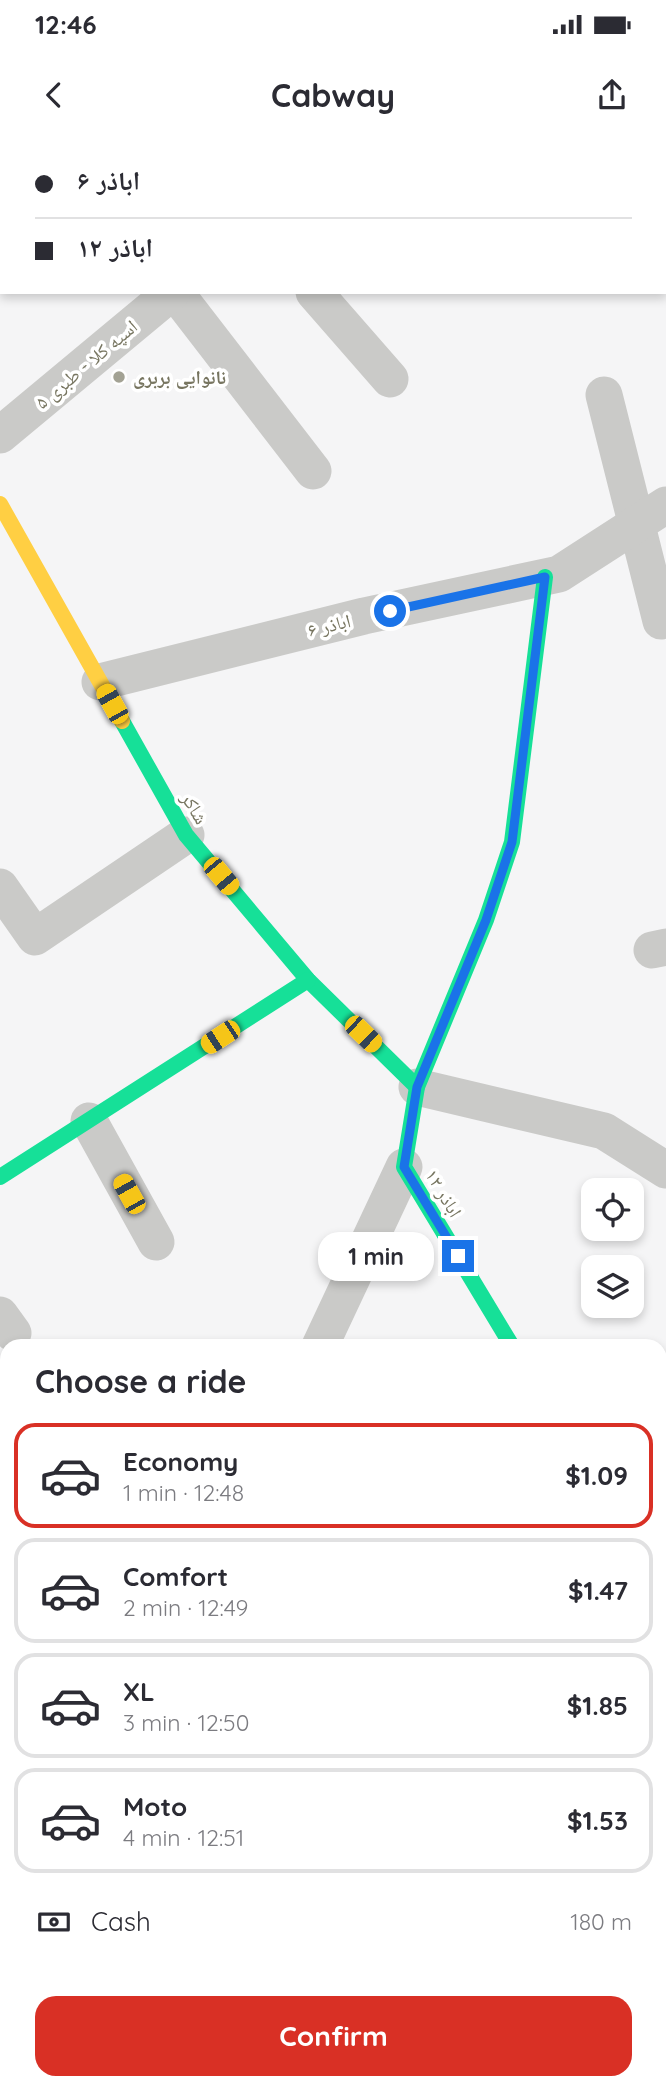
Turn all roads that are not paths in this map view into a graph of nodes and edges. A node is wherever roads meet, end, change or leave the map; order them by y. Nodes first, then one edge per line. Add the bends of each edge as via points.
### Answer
1 (171, 294) edge
2 (175, 294) edge
3 (316, 294) edge
4 (390, 379) dead end
5 (604, 396) dead end
6 (0, 435) edge
7 (313, 471) dead end
8 (0, 505) edge
9 (652, 514) edge
10 (545, 577) junction
11 (666, 620) edge
12 (100, 682) junction
13 (186, 835) junction
14 (0, 887) edge
15 (309, 980) junction
16 (417, 1087) junction
17 (89, 1121) junction
18 (404, 1167) junction
19 (666, 1170) edge
20 (0, 1177) edge
21 (156, 1242) dead end
22 (323, 1339) edge
23 (508, 1339) edge

1 - 6 street, اسپه کلا - طبری ۵
2 - 7 street
3 - 4 street
5 - 9 street
8 - 12 street, شاکر
9 - 10 street, اباذر ۶ via 559,573
9 - 11 street via 661,621
10 - 12 street, اباذر ۶ via 364,616
10 - 16 street, اباذر ۱۲ via 512,842 486,920
12 - 13 street, شاکر
13 - 14 street via 35,937
13 - 15 street, شاکر
15 - 16 street, شاکر
15 - 17 street
16 - 18 street, اباذر ۱۲
16 - 19 street via 604,1131
17 - 20 street
17 - 21 street
18 - 22 street
18 - 23 street, اباذر ۱۲

